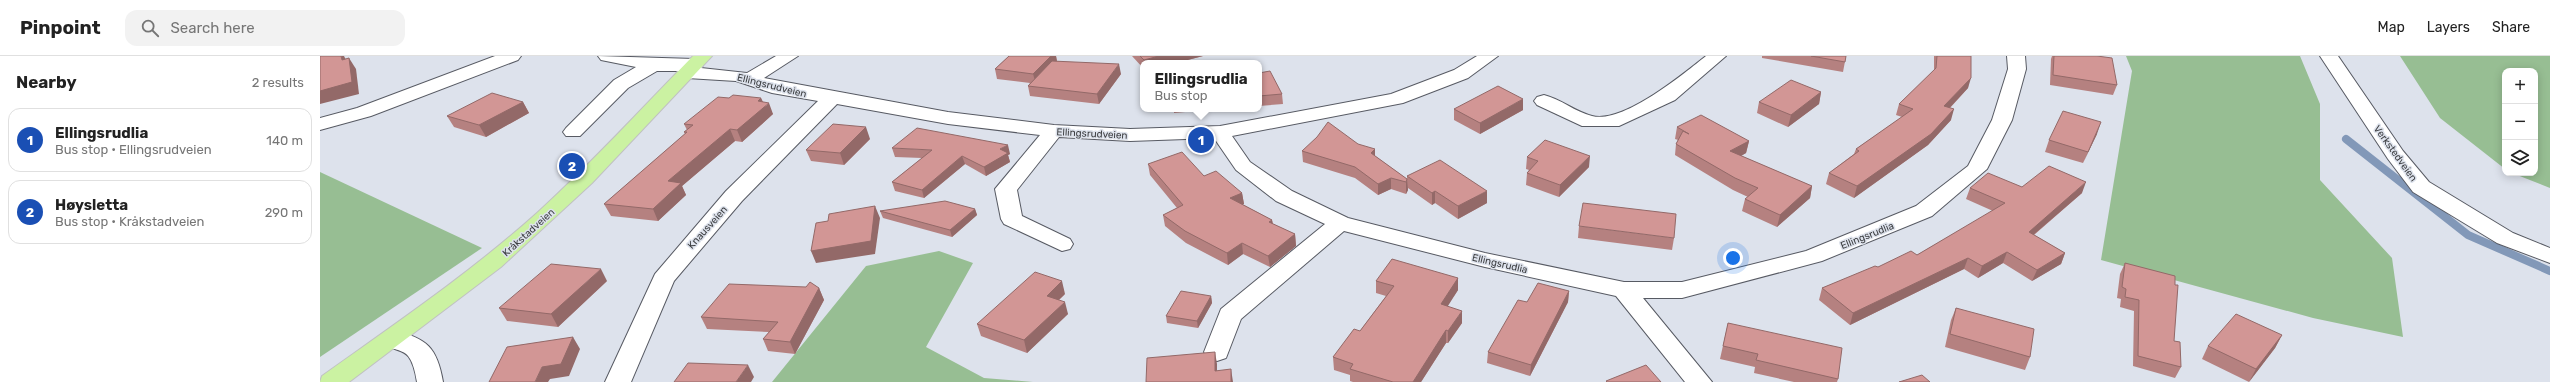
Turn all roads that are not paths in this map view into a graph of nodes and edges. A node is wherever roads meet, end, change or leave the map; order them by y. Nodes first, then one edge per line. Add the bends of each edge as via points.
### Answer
1 (512, 56) edge
2 (607, 56) edge
3 (789, 56) edge
4 (1489, 56) edge
5 (1717, 56) edge
6 (2016, 56) edge
7 (2329, 56) edge
8 (695, 64) edge
9 (653, 65) junction
10 (748, 80) junction
11 (832, 98) junction
12 (1544, 101) dead end
13 (320, 124) edge
14 (1054, 131) junction
15 (573, 132) dead end
16 (1220, 132) junction
17 (1340, 223) junction
18 (1062, 244) dead end
19 (2550, 256) edge
20 (1624, 290) junction
21 (394, 338) junction
22 (1217, 352) edge
23 (331, 382) edge
24 (430, 382) edge
25 (618, 382) edge
26 (1699, 382) edge

1 - 13 street via 364,112
2 - 9 street, Ellingsrudveien
3 - 10 street
4 - 16 street, Ellingsrudveien via 1461,74 1396,99
5 - 12 street via 1668,96 1612,122 1589,122
6 - 20 street, Ellingsrudlia via 2017,69 2002,120 1977,169 1924,211 1814,256 1682,290
7 - 19 street, Verkstedveien via 2395,155 2421,187 2505,238
8 - 9 street, Ellingsrudveien
8 - 10 street, Ellingsrudveien
8 - 21 main road, Kråkstadveien via 545,217 475,277
9 - 15 street via 621,84
10 - 11 street, Ellingsrudveien
11 - 14 street, Ellingsrudveien via 948,118
11 - 25 street, Knausveien via 734,196 663,279
14 - 16 street, Ellingsrudveien via 1130,135
14 - 18 street via 1006,189 1012,219
16 - 17 street, Ellingsrudlia via 1243,166 1284,196
17 - 20 street, Ellingsrudlia via 1484,260
17 - 22 street via 1230,315
20 - 26 street
21 - 23 main road, Kråkstadveien
21 - 24 street via 418,347 427,362

